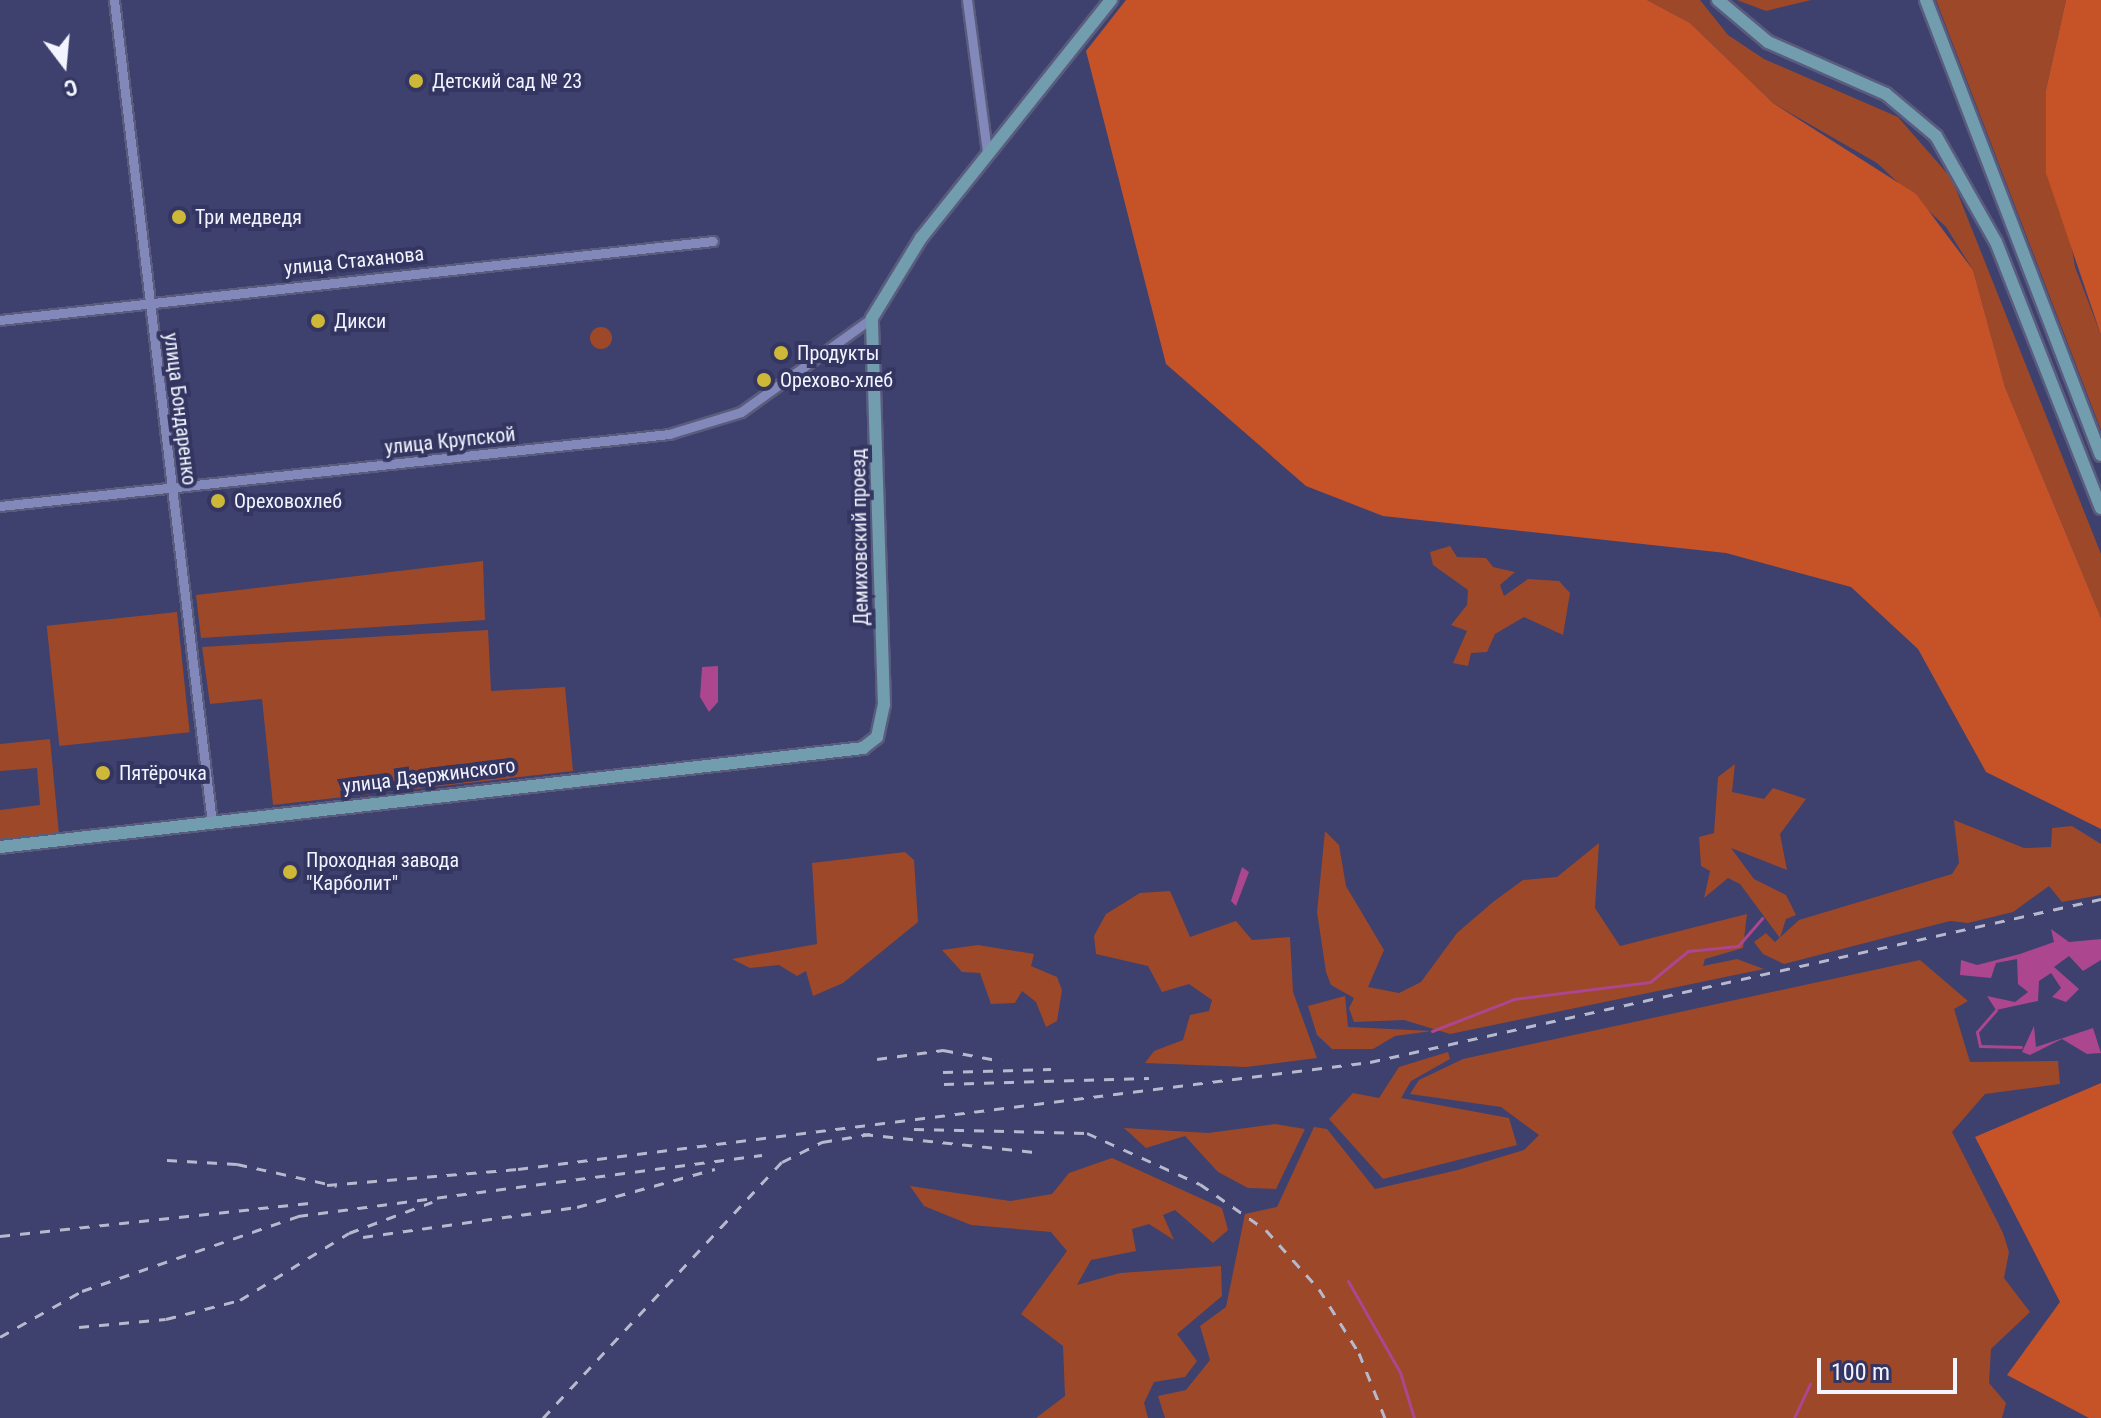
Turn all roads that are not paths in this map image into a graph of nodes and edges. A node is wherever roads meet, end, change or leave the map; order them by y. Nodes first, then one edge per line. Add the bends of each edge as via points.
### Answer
1 (114, 0) edge
2 (967, 0) edge
3 (1111, 0) edge
4 (1718, 0) edge
5 (1926, 0) edge
6 (987, 151) junction
7 (713, 241) dead end
8 (149, 302) junction
9 (872, 318) junction
10 (0, 320) edge
11 (2101, 455) edge
12 (173, 488) junction
13 (0, 506) edge
14 (2101, 508) edge
15 (863, 748) joint
16 (212, 823) junction
17 (0, 847) edge

1 - 8 street, улица Бондаренко
2 - 6 street
3 - 6 main road
4 - 14 main road via 1768,42 1886,94 1936,136 1996,242
5 - 11 main road
6 - 9 main road
7 - 8 street, улица Стаханова
8 - 10 street, улица Стаханова
8 - 12 street, улица Бондаренко
9 - 12 street, улица Крупской via 741,412 669,434
9 - 15 main road, Демиховский проезд via 884,705 877,737
12 - 13 street, улица Крупской
12 - 16 street, улица Бондаренко
15 - 16 main road, улица Дзержинского
16 - 17 main road, улица Дзержинского

